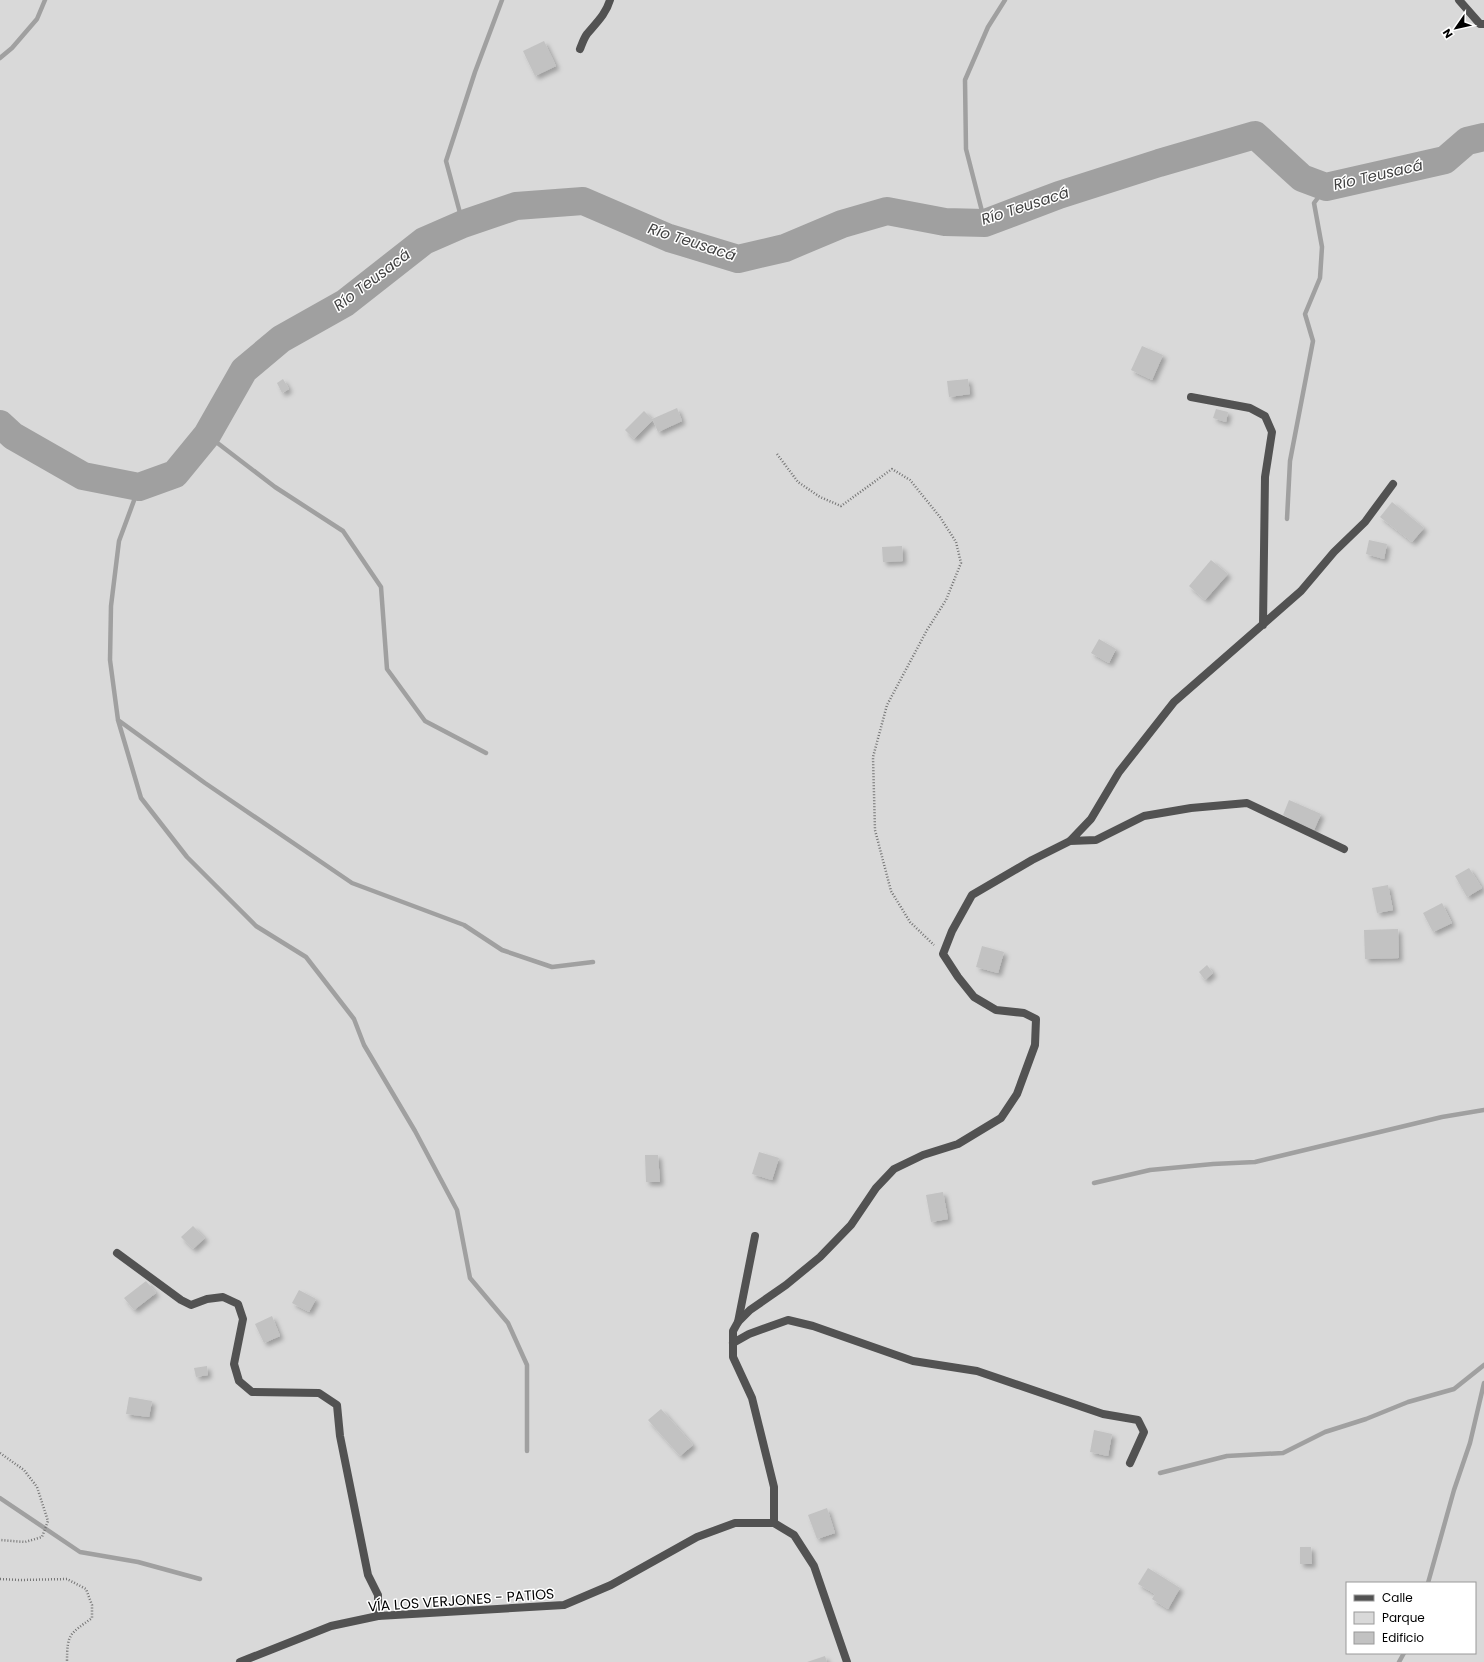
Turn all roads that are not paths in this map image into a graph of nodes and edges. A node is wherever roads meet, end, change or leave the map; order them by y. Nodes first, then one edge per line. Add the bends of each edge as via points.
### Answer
1 (610, 0) edge
2 (1460, 0) edge
3 (1484, 24) edge
4 (580, 48) dead end
5 (1191, 397) dead end
6 (1393, 484) dead end
7 (1263, 625) junction
8 (1070, 841) junction
9 (1344, 849) dead end
10 (755, 1236) dead end
11 (117, 1253) dead end
12 (738, 1322) junction
13 (732, 1343) junction
14 (1130, 1463) dead end
15 (774, 1523) junction
16 (378, 1616) junction
17 (240, 1662) edge
18 (847, 1662) edge

1 - 4 street via 608,8 586,35
2 - 3 street via 1480,24
5 - 7 street via 1250,408 1265,416 1272,432 1265,477
6 - 7 street via 1365,522 1334,552 1301,591
7 - 8 street via 1174,702 1119,772 1091,819
8 - 9 street via 1096,840 1144,816 1246,803
8 - 12 street via 972,895 942,954 974,997 996,1010 1024,1013 1036,1019 1035,1045 1017,1094 1001,1118 958,1144 923,1155 894,1169 876,1188 851,1225 820,1257
10 - 12 street
11 - 16 street via 191,1305 223,1297 238,1304 243,1319 234,1364 239,1381 252,1392 319,1393 337,1405 340,1436 368,1576 378,1595
12 - 13 street via 733,1331
13 - 14 street via 788,1320 813,1326 913,1361 977,1371 1103,1414 1138,1420 1144,1432
13 - 15 street via 733,1357 752,1398 774,1488
15 - 16 street, VÍA LOS VERJONES - PATIOS via 735,1523 697,1537 611,1585 564,1605
15 - 18 street via 794,1535 814,1566
16 - 17 street, VÍA LOS VERJONES - PATIOS via 331,1626

